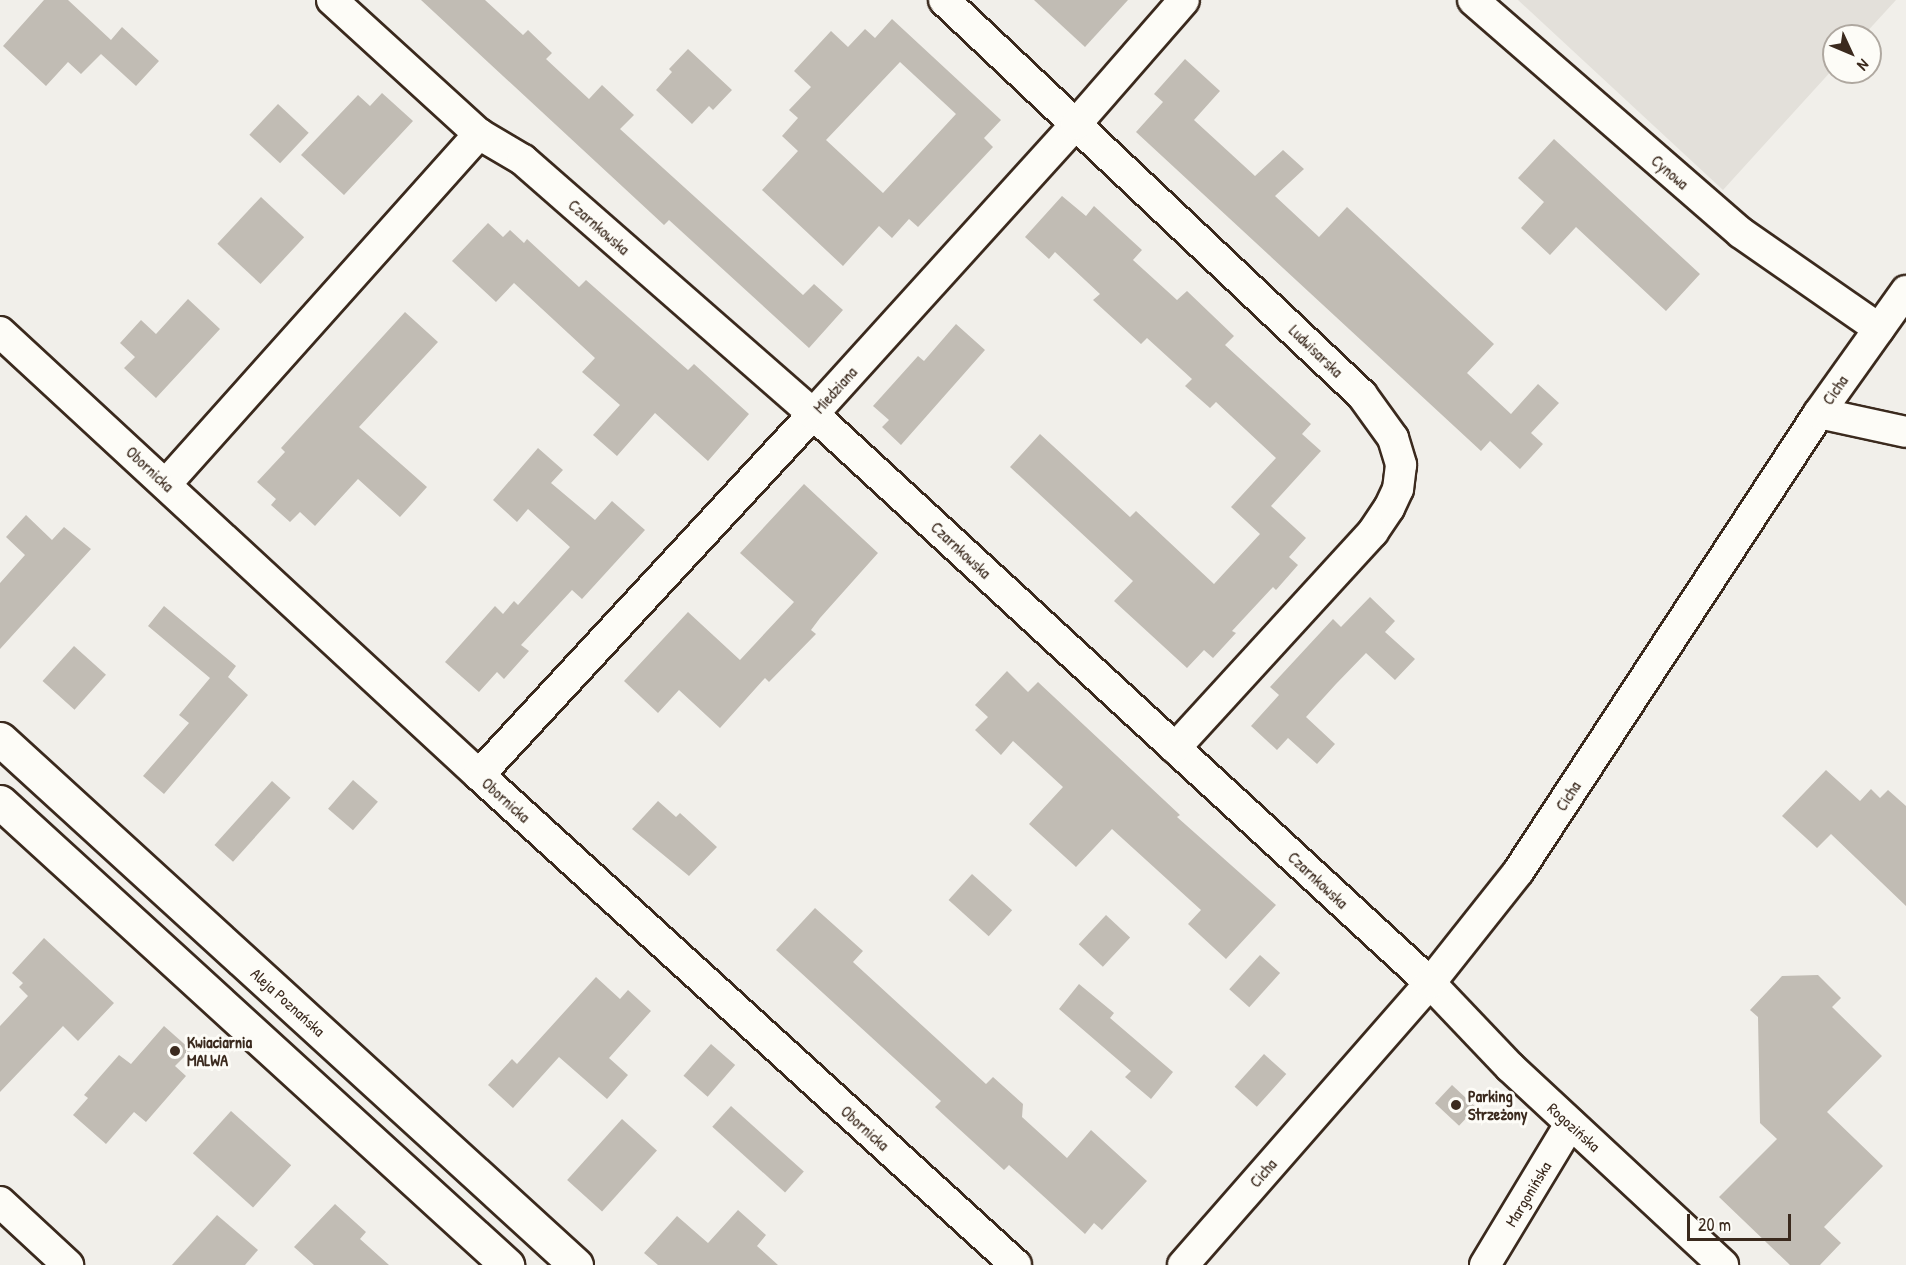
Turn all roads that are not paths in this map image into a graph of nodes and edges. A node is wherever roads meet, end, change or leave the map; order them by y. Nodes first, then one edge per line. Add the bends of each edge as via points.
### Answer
1 (332, 0) edge
2 (944, 0) edge
3 (1184, 0) edge
4 (1473, 0) edge
5 (1076, 124) junction
6 (479, 134) junction
7 (1906, 291) edge
8 (1879, 329) junction
9 (0, 332) edge
10 (1819, 413) junction
11 (813, 414) junction
12 (1906, 432) edge
13 (166, 484) junction
14 (0, 739) edge
15 (1175, 748) junction
16 (479, 776) junction
17 (0, 802) edge
18 (1430, 983) junction
19 (1570, 1124) junction
20 (0, 1202) edge
21 (68, 1265) edge
22 (507, 1265) edge
23 (576, 1265) edge
24 (1016, 1265) edge
25 (1183, 1265) edge
26 (1485, 1265) edge
27 (1723, 1265) edge

1 - 6 street, Czarnkowska
2 - 5 street, Ludwisarska
3 - 5 street, Miedziana
4 - 8 street, Cynowa via 1741,233
5 - 11 street, Miedziana
5 - 15 street, Ludwisarska via 1362,395 1393,438 1401,465 1398,489 1373,532
6 - 11 street, Czarnkowska via 523,160
6 - 13 street
7 - 8 street, Cicha
8 - 10 street, Cicha
9 - 13 street, Obornicka
10 - 12 street
10 - 18 street, Cicha via 1518,872
11 - 15 street, Czarnkowska
11 - 16 street, Miedziana
13 - 16 street, Obornicka
14 - 23 main road, Aleja Poznańska
15 - 18 street, Czarnkowska
16 - 24 street, Obornicka
17 - 22 main road
18 - 19 street, Rogozińska
18 - 25 street, Cicha
19 - 26 street, Margonińska
19 - 27 street, Rogozińska
20 - 21 street

